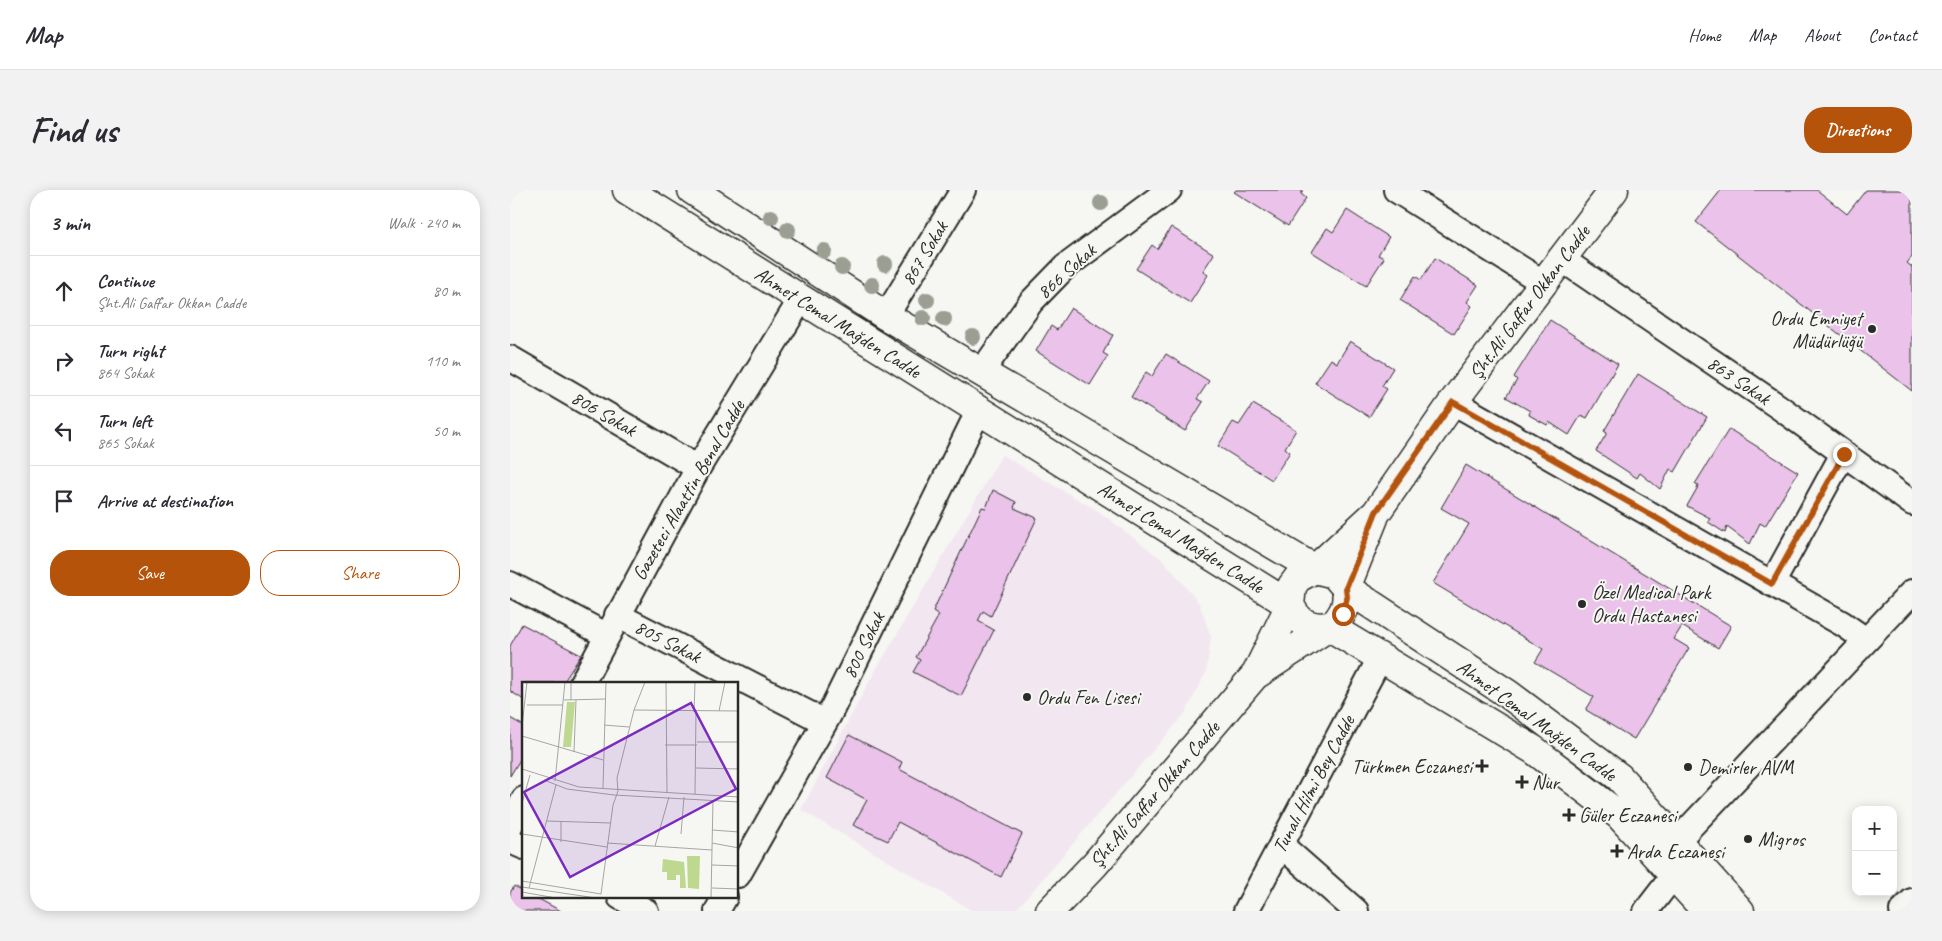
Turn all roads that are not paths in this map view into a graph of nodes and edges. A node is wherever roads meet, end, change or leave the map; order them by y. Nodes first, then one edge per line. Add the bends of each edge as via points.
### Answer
1 (627, 190) edge
2 (963, 190) edge
3 (1169, 190) edge
4 (1396, 190) edge
5 (1614, 190) edge
6 (702, 193) edge
7 (1563, 260) junction
8 (1544, 283) junction
9 (801, 299) junction
10 (886, 316) junction
11 (510, 358) edge
12 (982, 371) junction
13 (1453, 402) junction
14 (979, 410) junction
15 (1844, 454) junction
16 (698, 468) junction
17 (1912, 503) edge
18 (1376, 512) junction
19 (1315, 570) junction
20 (510, 584) edge
21 (1772, 584) junction
22 (1346, 588) junction
23 (1912, 592) edge
24 (1290, 605) junction
25 (612, 625) junction
26 (1328, 626) junction
27 (1866, 640) junction
28 (1380, 658) junction
29 (1256, 674) junction
30 (583, 682) edge
31 (737, 682) edge
32 (739, 683) edge
33 (825, 722) junction
34 (522, 808) edge
35 (1678, 840) junction
36 (514, 842) edge
37 (1281, 845) junction
38 (739, 873) edge
39 (1673, 876) junction
40 (622, 898) edge
41 (724, 898) edge
42 (1912, 900) edge
43 (646, 911) edge
44 (717, 911) edge
45 (1050, 911) edge
46 (1246, 911) edge
47 (1356, 911) edge
48 (1646, 911) edge
49 (1706, 911) edge
50 (1740, 911) edge
51 (1902, 911) edge

1 - 9 main road, Ahmet Cemal Mağden Cadde
2 - 10 street, 867 Sokak
3 - 12 street, 866 Sokak via 1065,267 1031,302
4 - 8 street
5 - 7 main road, Şht.Ali Gaffar Okkan Cadde
6 - 10 main road, Ahmet Cemal Mağden Cadde
7 - 8 main road, Şht.Ali Gaffar Okkan Cadde
7 - 15 street, 863 Sokak
8 - 13 main road, Şht.Ali Gaffar Okkan Cadde
9 - 14 main road, Ahmet Cemal Mağden Cadde
9 - 16 street, Gazeteci Alaattin Benal Cadde
10 - 12 main road, Ahmet Cemal Mağden Cadde
11 - 16 street, 806 Sokak
12 - 19 main road, Ahmet Cemal Mağden Cadde
13 - 18 main road, Şht.Ali Gaffar Okkan Cadde
13 - 21 street
14 - 24 main road, Ahmet Cemal Mağden Cadde
14 - 33 street, 800 Sokak
15 - 17 street, 863 Sokak
15 - 21 street
16 - 25 street, Gazeteci Alaattin Benal Cadde
18 - 19 main road, Şht.Ali Gaffar Okkan Cadde
18 - 22 main road, Şht.Ali Gaffar Okkan Cadde
19 - 22 main road, Ahmet Cemal Mağden Cadde via 1334,574
19 - 24 main road, Şht.Ali Gaffar Okkan Cadde via 1306,572 1292,586
20 - 25 street, 805 Sokak
21 - 27 street
22 - 26 main road, Şht.Ali Gaffar Okkan Cadde via 1343,614
22 - 35 main road, Ahmet Cemal Mağden Cadde via 1508,694 1611,771
23 - 27 street
24 - 26 main road, Ahmet Cemal Mağden Cadde via 1301,621 1318,627
24 - 29 main road, Şht.Ali Gaffar Okkan Cadde
25 - 30 street, Gazeteci Alaattin Benal Cadde
25 - 31 street, 805 Sokak
26 - 28 main road, Ahmet Cemal Mağden Cadde
26 - 29 main road, Şht.Ali Gaffar Okkan Cadde
27 - 35 street
28 - 37 street, Tunalı Hilmi Bey Cadde
28 - 39 main road, Ahmet Cemal Mağden Cadde via 1534,750 1620,816
29 - 45 main road, Şht.Ali Gaffar Okkan Cadde via 1095,864
32 - 33 street, 805 Sokak
33 - 38 street, 800 Sokak
34 - 36 street
35 - 50 main road, Ahmet Cemal Mağden Cadde
37 - 46 street, Tunalı Hilmi Bey Cadde
37 - 47 street
39 - 48 street
39 - 49 main road, Ahmet Cemal Mağden Cadde
40 - 43 street
41 - 44 street
42 - 51 street

